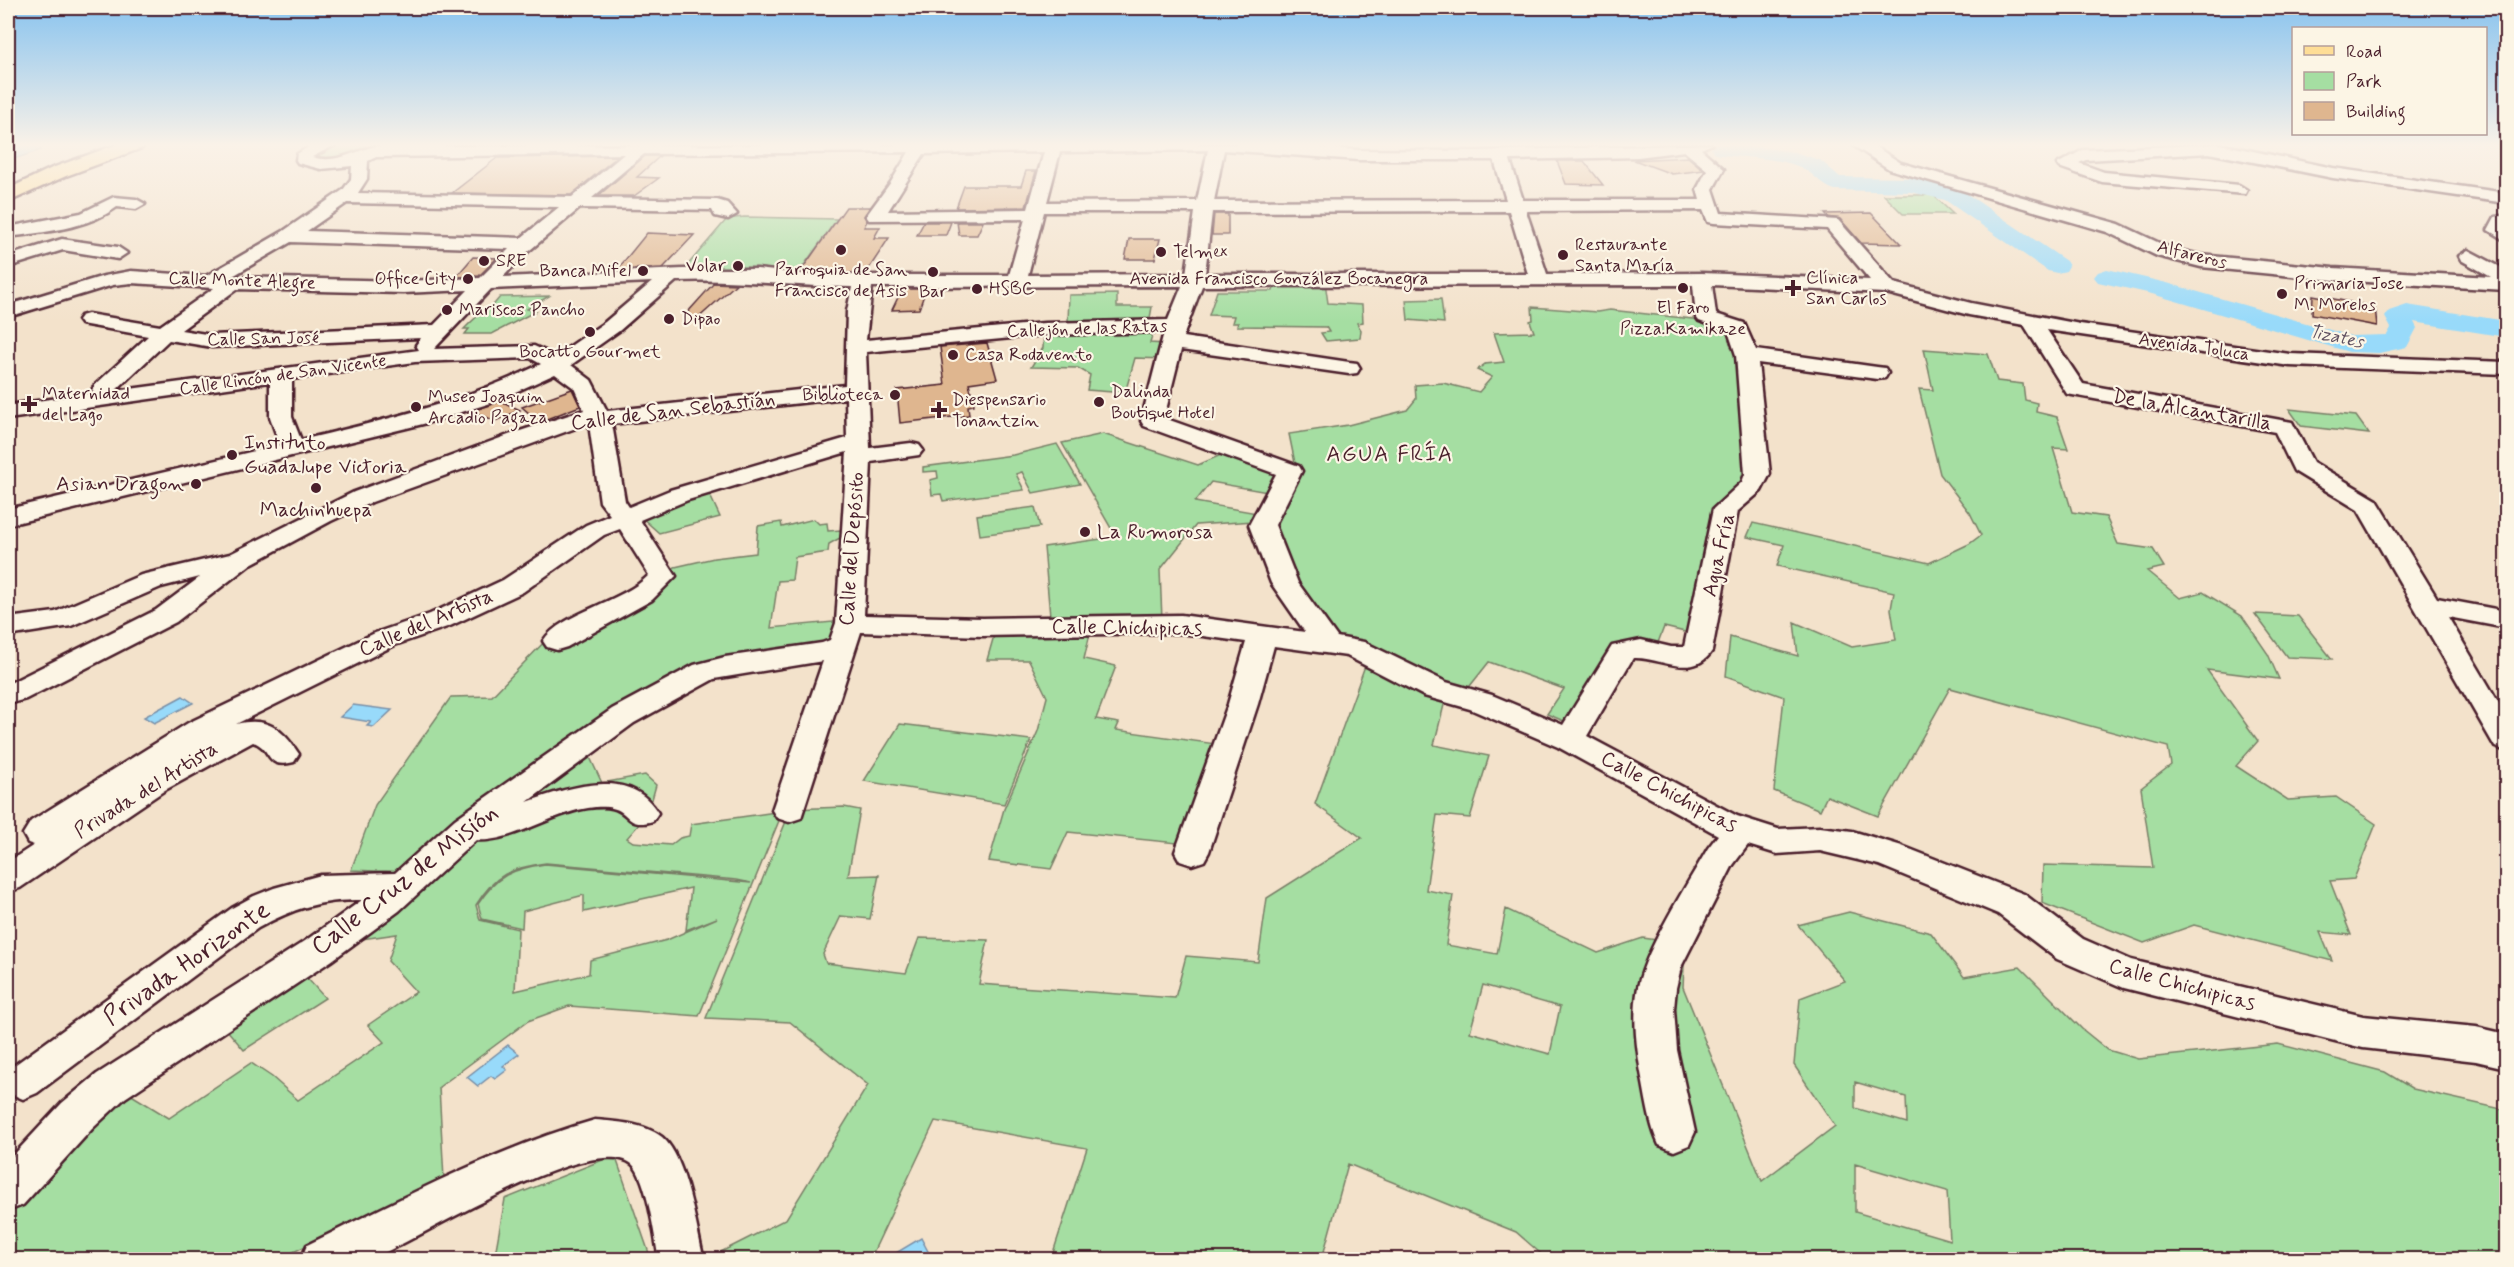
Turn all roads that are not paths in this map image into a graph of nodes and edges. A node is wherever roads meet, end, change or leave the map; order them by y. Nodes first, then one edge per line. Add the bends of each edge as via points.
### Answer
1 (112, 203) edge
2 (126, 203) edge
3 (336, 203) edge
4 (576, 203) edge
5 (630, 203) edge
6 (884, 203) edge
7 (1037, 203) edge
8 (1205, 203) edge
9 (2026, 203) edge
10 (136, 204) dead end
11 (1710, 205) joint
12 (1514, 206) junction
13 (1204, 207) junction
14 (1035, 211) junction
15 (728, 214) dead end
16 (8, 232) edge
17 (288, 236) junction
18 (526, 244) junction
19 (118, 253) dead end
20 (2468, 256) dead end
21 (11, 257) edge
22 (670, 276) junction
23 (2506, 278) edge
24 (1196, 279) junction
25 (1702, 279) junction
26 (1017, 280) junction
27 (1539, 280) junction
28 (863, 281) junction
29 (209, 282) junction
30 (233, 283) junction
31 (2506, 284) edge
32 (481, 285) junction
33 (1887, 287) junction
34 (42, 301) junction
35 (8, 311) edge
36 (2032, 322) junction
37 (439, 331) junction
38 (165, 332) junction
39 (1174, 334) junction
40 (849, 341) junction
41 (1747, 355) junction
42 (415, 356) junction
43 (556, 364) junction
44 (1349, 368) dead end
45 (2506, 368) edge
46 (1877, 373) dead end
47 (281, 374) junction
48 (103, 390) dead end
49 (856, 390) junction
50 (8, 412) edge
51 (600, 418) junction
52 (293, 449) junction
53 (858, 449) junction
54 (911, 450) dead end
55 (8, 517) edge
56 (624, 519) junction
57 (242, 558) junction
58 (2427, 605) junction
59 (2506, 619) edge
60 (61, 621) junction
61 (8, 627) edge
62 (846, 634) junction
63 (1262, 637) junction
64 (557, 640) dead end
65 (1326, 642) junction
66 (8, 645) edge
67 (15, 692) dead end
68 (1569, 740) junction
69 (2506, 740) edge
70 (283, 754) dead end
71 (789, 810) dead end
72 (641, 813) dead end
73 (467, 828) junction
74 (1741, 831) junction
75 (68, 838) junction
76 (1192, 852) dead end
77 (8, 879) edge
78 (402, 885) junction
79 (2506, 1051) edge
80 (23, 1081) dead end
81 (1674, 1132) dead end
82 (8, 1191) edge
83 (323, 1260) edge
84 (682, 1260) edge

1 - 16 street via 85,218
2 - 10 street
3 - 17 street
4 - 18 street
5 - 15 street via 717,205
6 - 14 street via 875,216
7 - 14 street
8 - 13 street
9 - 31 street, Alfareros via 2114,228 2164,252 2201,261 2342,275
11 - 12 street
11 - 33 street via 1714,218 1832,225
12 - 13 street
12 - 27 street
13 - 14 street
13 - 24 street
14 - 26 street
17 - 18 street
17 - 29 street
18 - 32 street
19 - 21 street via 62,244
20 - 23 street
22 - 28 street, Avenida Francisco González Bocanegra via 757,275
22 - 32 street, Calle Monte Alegre
22 - 43 street via 632,311
24 - 26 street, Avenida Francisco González Bocanegra
24 - 27 street, Avenida Francisco González Bocanegra
24 - 39 street
25 - 27 street, Avenida Francisco González Bocanegra
25 - 33 street, Avenida Francisco González Bocanegra
25 - 41 street, Agua Fría via 1706,317 1737,327
26 - 28 street, Avenida Francisco González Bocanegra
28 - 40 street, Calle del Depósito
29 - 30 street, Calle Monte Alegre
29 - 34 street, Calle Monte Alegre via 125,277
30 - 32 street, Calle Monte Alegre
30 - 38 street
32 - 37 street
33 - 36 street, Avenida Toluca
34 - 35 street, Calle Monte Alegre
34 - 38 street, Calle San José via 33,310
36 - 45 street, Avenida Toluca via 2290,360
36 - 58 street, De la Alcantarilla via 2075,389 2284,427 2303,466 2368,504
37 - 38 street, Calle San José via 221,341 189,339
37 - 42 street
38 - 48 street
39 - 40 street, Callejón de las Ratas via 1044,329
39 - 44 street, Callejón de las Ratas
39 - 65 street via 1152,421 1290,471 1262,525 1285,583
40 - 49 street, Calle del Depósito
41 - 46 street
41 - 68 street, Agua Fría via 1758,472 1752,488 1726,509 1698,651 1674,658 1641,648 1622,652
42 - 43 street, Calle Rincón de San Vicente via 525,350
42 - 47 street, Calle Rincón de San Vicente
43 - 51 street, Calle Rincón de San Vicente via 583,385
43 - 52 street via 490,396 450,410 386,429
47 - 50 street, Calle Rincón de San Vicente
47 - 52 street via 281,417
49 - 51 street, Calle de San Sebastián
49 - 53 street, Calle del Depósito
51 - 56 street, Calle Rincón de San Vicente via 610,490
51 - 57 street, Calle de San Sebastián via 585,417 522,438 363,497
52 - 55 street
53 - 54 street, Calle del Artista
53 - 56 street, Calle del Artista via 711,484
53 - 62 street, Calle del Depósito
56 - 64 street, Calle Rincón de San Vicente via 663,576 657,585
56 - 75 street, Calle del Artista via 595,530 506,590 440,620 385,639 173,744 40,834
57 - 60 street via 150,581
57 - 67 street, Calle de San Sebastián via 172,613
58 - 59 street
58 - 69 street, De la Alcantarilla
60 - 61 street
60 - 66 street
62 - 63 street, Calle Chichipicas via 1181,624
62 - 71 street, Calle del Depósito
62 - 73 street, Calle Cruz de Misión via 828,651 725,666 675,686 623,716
63 - 65 street, Calle Chichipicas
63 - 76 street
65 - 68 street, Calle Chichipicas via 1354,648 1435,689 1481,702
68 - 74 street, Calle Chichipicas
70 - 75 street, Privada del Artista via 268,732 246,732 153,782
72 - 73 street via 630,801 613,796 582,799 493,826
73 - 78 street, Calle Cruz de Misión
74 - 79 street, Calle Chichipicas via 1777,842 1820,839 1890,855 2011,904 2070,949 2124,973 2363,1032
74 - 81 street via 1720,857 1662,967 1656,986 1653,1024
75 - 77 street, Privada del Artista
78 - 80 street, Privada Horizonte via 318,887 271,903
78 - 82 street, Calle Cruz de Misión via 370,914 318,951 111,1086 77,1116
83 - 84 street via 497,1174 595,1139 626,1141 647,1151 660,1169

